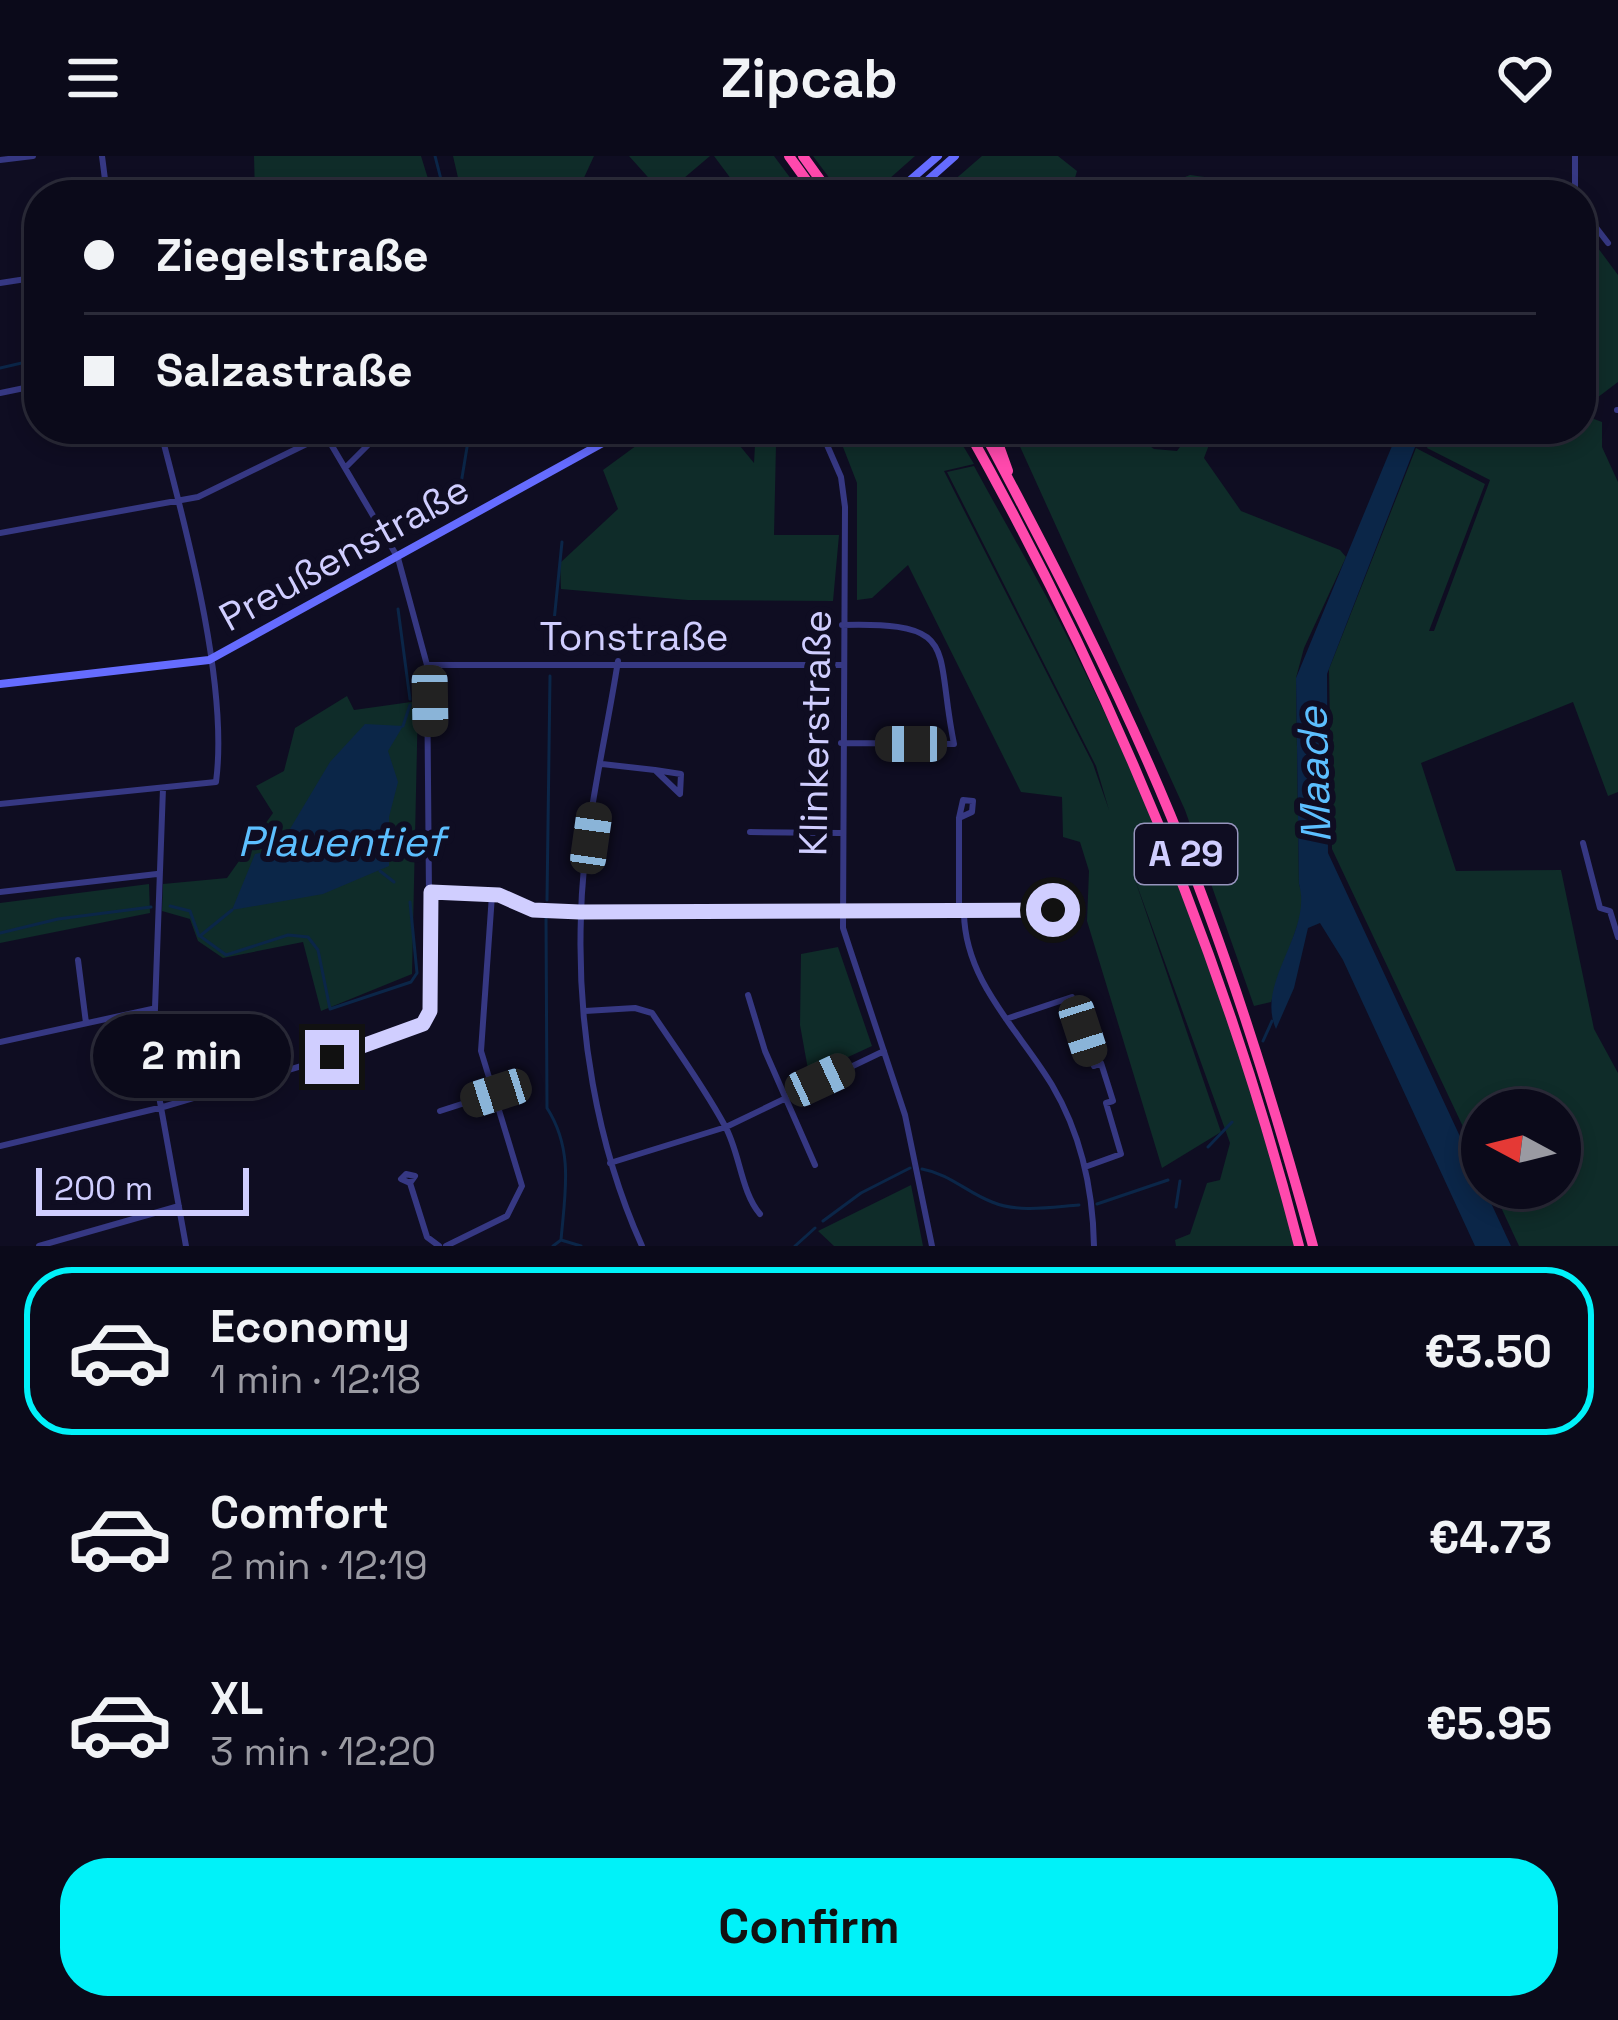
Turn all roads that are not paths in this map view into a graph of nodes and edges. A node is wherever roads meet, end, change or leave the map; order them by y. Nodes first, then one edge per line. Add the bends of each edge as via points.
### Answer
1 (33, 156) edge
2 (938, 156) edge
3 (955, 156) edge
4 (0, 160) edge
5 (910, 180) edge
6 (928, 180) edge
7 (1596, 227) edge
8 (1608, 242) dead end
9 (164, 444) edge
10 (298, 444) edge
11 (331, 444) edge
12 (369, 444) edge
13 (601, 444) edge
14 (827, 444) edge
15 (973, 444) edge
16 (990, 444) edge
17 (998, 444) edge
18 (346, 467) junction
19 (1010, 480) junction
20 (179, 502) junction
21 (0, 533) edge
22 (398, 558) junction
23 (842, 625) junction
24 (209, 660) junction
25 (618, 661) junction
26 (427, 665) junction
27 (842, 665) junction
28 (0, 684) edge
29 (841, 743) junction
30 (602, 764) junction
31 (655, 770) junction
32 (163, 788) junction
33 (0, 804) edge
34 (958, 818) dead end
35 (750, 832) dead end
36 (840, 833) junction
37 (1583, 842) dead end
38 (159, 873) junction
39 (0, 892) edge
40 (431, 892) junction
41 (492, 895) junction
42 (1081, 910) dead end
43 (1614, 910) edge
44 (580, 912) junction
45 (841, 913) junction
46 (962, 913) junction
47 (1618, 938) edge
48 (78, 960) dead end
49 (748, 995) dead end
50 (152, 1010) junction
51 (585, 1011) junction
52 (1006, 1019) junction
53 (86, 1022) junction
54 (0, 1030) edge
55 (1, 1042) edge
56 (884, 1051) junction
57 (496, 1093) junction
58 (788, 1095) junction
59 (163, 1107) junction
60 (440, 1111) dead end
61 (726, 1127) junction
62 (0, 1146) edge
63 (610, 1163) junction
64 (815, 1165) dead end
65 (1084, 1167) junction
66 (410, 1183) dead end
67 (180, 1206) junction
68 (760, 1214) dead end
69 (38, 1246) edge
70 (186, 1246) edge
71 (442, 1246) edge
72 (642, 1246) edge
73 (932, 1246) edge
74 (1094, 1246) edge
75 (1299, 1246) edge
76 (1313, 1246) edge

1 - 4 street
2 - 5 main road
3 - 6 main road
7 - 8 street
9 - 20 street
10 - 20 street
11 - 18 street
12 - 18 street
13 - 22 main road, Preußenstraße
14 - 23 street, Klinkerstraße via 845,507
15 - 75 highway, A 29 via 1069,619 1166,838 1223,988
16 - 19 highway, A 29
17 - 19 highway
18 - 22 street
19 - 76 highway, A 29 via 1115,689 1202,893
20 - 21 street
20 - 24 street
22 - 24 main road, Preußenstraße
22 - 26 street
23 - 27 street, Klinkerstraße
23 - 29 street via 904,626 934,641 942,650 954,744
24 - 28 main road, Preußenstraße
24 - 32 street via 216,782
25 - 26 street, Tonstraße
25 - 27 street, Tonstraße
25 - 30 street
26 - 40 street
27 - 29 street, Klinkerstraße
29 - 36 street, Klinkerstraße
30 - 31 street
30 - 44 street
31 - 31 street via 665,776 680,794 681,774
32 - 33 street
32 - 38 street
34 - 46 street
35 - 36 street
36 - 45 street, Klinkerstraße
37 - 43 street via 1600,908
38 - 39 street
38 - 50 street
40 - 41 street
40 - 59 street via 430,1011 412,1031
41 - 44 street via 533,910
41 - 57 street via 481,1051
42 - 46 street
43 - 47 street
44 - 45 street
44 - 51 street
45 - 46 street
45 - 56 street, Klinkerstraße
46 - 52 street via 980,976
48 - 53 street
49 - 58 street
50 - 53 street
50 - 59 street
51 - 61 street via 652,1013
51 - 63 street
52 - 65 street via 1054,1088
52 - 65 street via 1072,997 1094,1066 1101,1064 1108,1082 1121,1154
53 - 55 street
54 - 55 street
56 - 58 street
56 - 73 street, Klinkerstraße
57 - 60 street
57 - 71 street via 521,1171 516,1207
58 - 61 street
58 - 64 street
59 - 62 street
59 - 67 street
61 - 63 street
61 - 68 street
63 - 72 street
65 - 74 street
66 - 71 street via 427,1237
67 - 69 street
67 - 70 street

